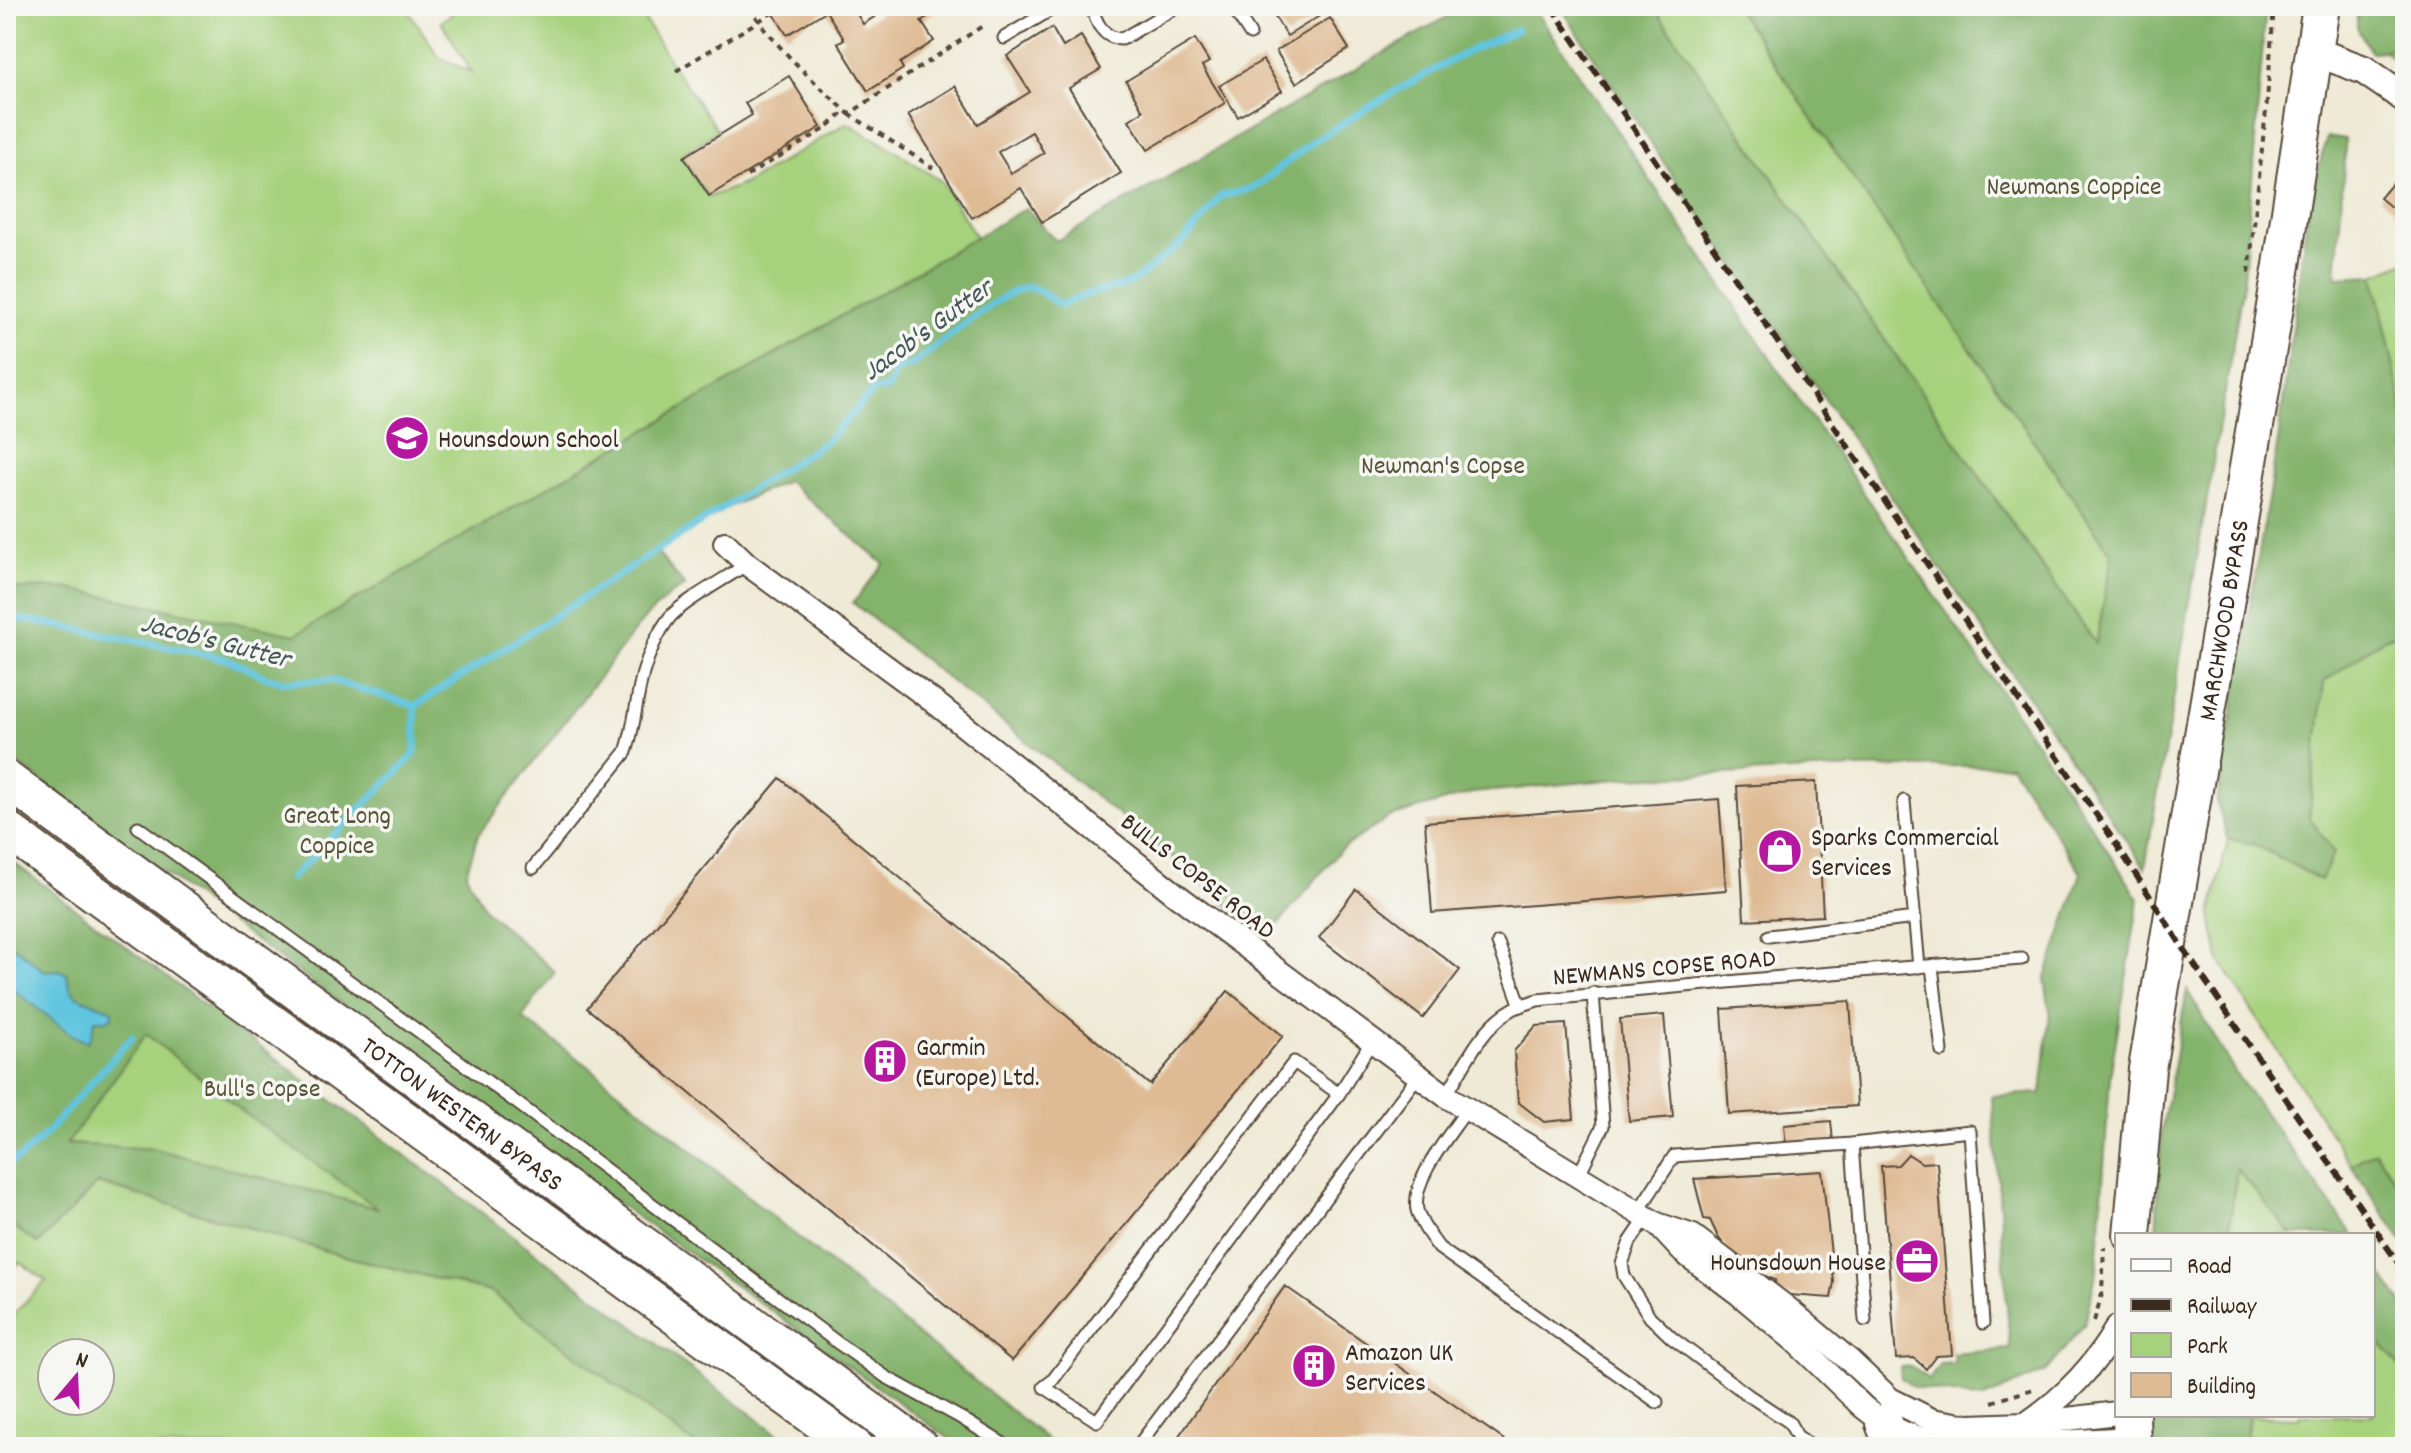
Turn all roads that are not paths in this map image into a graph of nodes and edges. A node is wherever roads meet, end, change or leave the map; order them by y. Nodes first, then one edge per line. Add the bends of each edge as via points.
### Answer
1 (1057, 6) edge
2 (1092, 6) edge
3 (1178, 6) edge
4 (1232, 6) edge
5 (2321, 6) edge
6 (1250, 34) dead end
7 (1004, 38) dead end
8 (2316, 52) junction
9 (2405, 98) edge
10 (725, 543) dead end
11 (747, 564) junction
12 (6, 779) edge
13 (1904, 801) dead end
14 (138, 827) dead end
15 (6, 829) edge
16 (533, 868) dead end
17 (1915, 918) junction
18 (1769, 936) dead end
19 (1498, 943) dead end
20 (2022, 959) dead end
21 (1932, 966) junction
22 (1919, 967) junction
23 (1593, 993) junction
24 (1521, 1006) junction
25 (1372, 1041) junction
26 (1942, 1051) dead end
27 (1418, 1076) junction
28 (1339, 1094) junction
29 (1446, 1096) junction
30 (1467, 1109) junction
31 (1852, 1144) junction
32 (1578, 1176) junction
33 (1647, 1217) junction
34 (2119, 1233) edge
35 (1865, 1320) dead end
36 (1983, 1323) dead end
37 (2115, 1330) edge
38 (1657, 1402) dead end
39 (2026, 1424) junction
40 (2128, 1428) edge
41 (1991, 1430) edge
42 (1889, 1435) edge
43 (855, 1447) edge
44 (920, 1447) edge
45 (1008, 1447) edge
46 (1137, 1447) edge
47 (1813, 1447) edge

1 - 7 lane
2 - 3 lane via 1114,39
4 - 6 lane
5 - 8 main road, MARCHWOOD BYPASS
8 - 9 street via 2364,70
8 - 34 main road, MARCHWOOD BYPASS
10 - 11 street, BULLS COPSE ROAD
11 - 16 lane via 669,619 644,669 626,752
11 - 25 street, BULLS COPSE ROAD
12 - 44 main road, TOTTON WESTERN BYPASS
13 - 17 lane
14 - 45 lane via 838,1343
15 - 43 main road, TOTTON WESTERN BYPASS
17 - 18 lane
17 - 22 lane
19 - 24 lane
20 - 21 lane, NEWMANS COPSE ROAD
21 - 22 lane, NEWMANS COPSE ROAD
21 - 26 lane
22 - 23 lane, NEWMANS COPSE ROAD
23 - 24 lane, NEWMANS COPSE ROAD
23 - 32 lane via 1604,1119
24 - 29 lane, NEWMANS COPSE ROAD via 1480,1039
25 - 27 street, BULLS COPSE ROAD
25 - 28 lane
27 - 29 street, BULLS COPSE ROAD
27 - 46 lane
28 - 28 lane via 1294,1062 1044,1387 1097,1421
29 - 30 street, BULLS COPSE ROAD
30 - 32 street, BULLS COPSE ROAD
30 - 38 lane via 1422,1177 1416,1206 1421,1222 1439,1248
31 - 33 lane via 1674,1156
31 - 35 lane
31 - 36 lane via 1970,1131
32 - 33 street, BULLS COPSE ROAD
33 - 41 street, BULLS COPSE ROAD via 1693,1236 1753,1280 1890,1399 1932,1420
33 - 42 street, BULLS COPSE ROAD via 1784,1332
33 - 47 lane via 1622,1264 1650,1317 1789,1422
37 - 39 street via 2089,1368
39 - 40 street, BULLS COPSE ROAD
39 - 41 street, BULLS COPSE ROAD
40 - 41 street, BULLS COPSE ROAD
41 - 42 street, BULLS COPSE ROAD via 1969,1447

